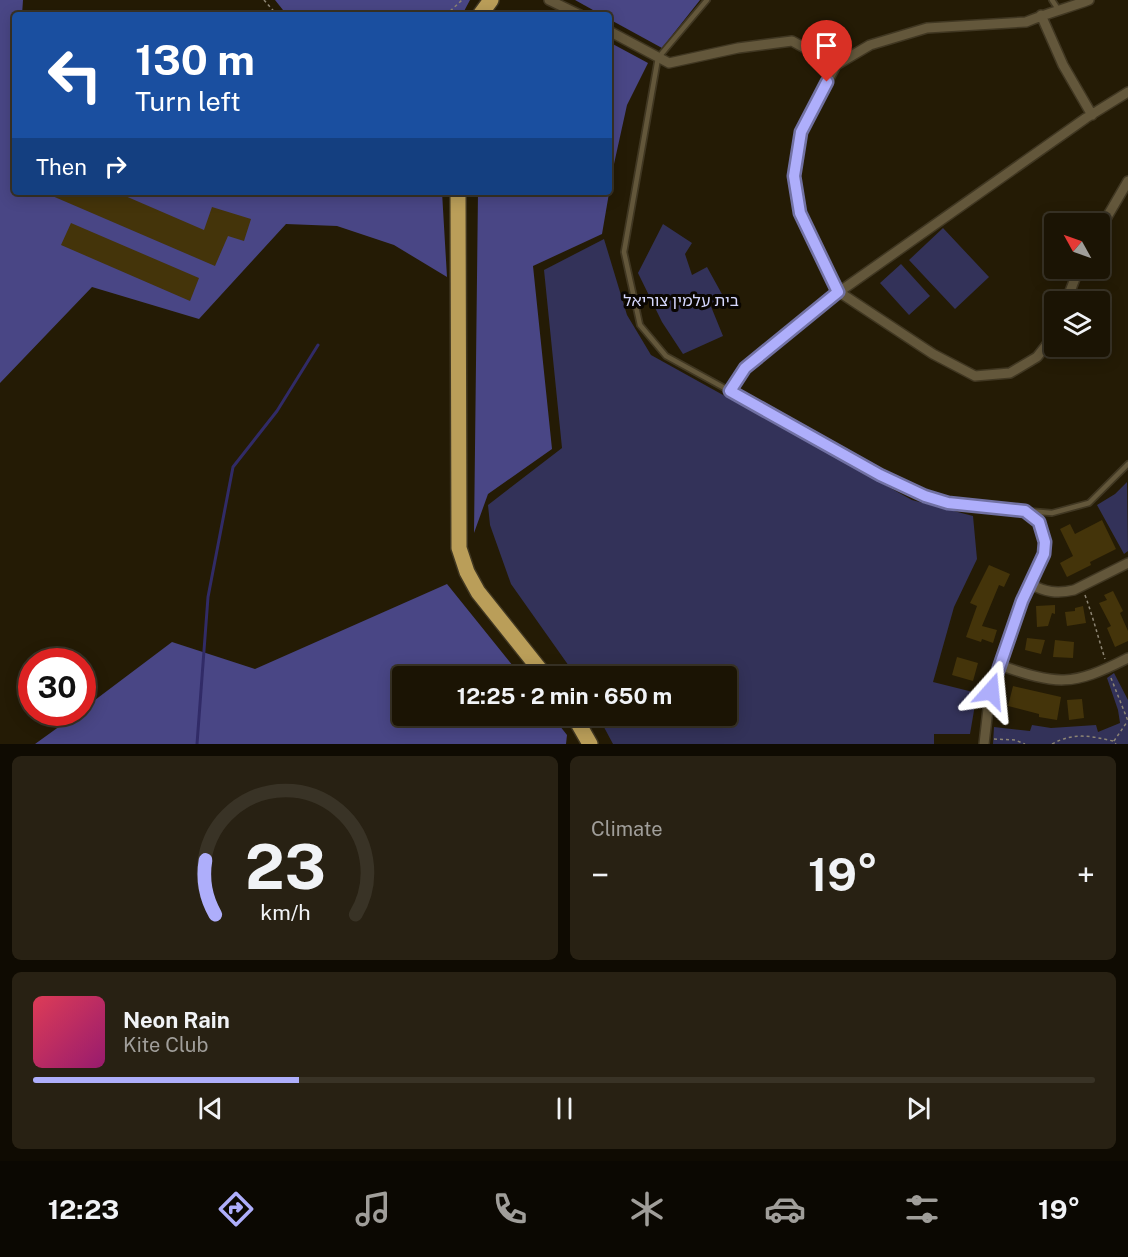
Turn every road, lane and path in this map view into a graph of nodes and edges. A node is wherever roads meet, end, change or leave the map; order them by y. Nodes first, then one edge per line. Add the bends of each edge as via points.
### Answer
1 (264, 0) edge
2 (462, 0) edge
3 (549, 0) edge
4 (707, 0) edge
5 (1052, 0) edge
6 (1089, 0) edge
7 (559, 3) edge
8 (274, 12) edge
9 (449, 12) edge
10 (575, 12) edge
11 (1060, 12) junction
12 (1041, 15) junction
13 (612, 33) edge
14 (658, 58) junction
15 (836, 65) junction
16 (1128, 92) edge
17 (1092, 115) junction
18 (1128, 181) edge
19 (458, 195) edge
20 (1109, 213) edge
21 (838, 292) junction
22 (1044, 348) edge
23 (730, 391) junction
24 (1128, 464) edge
25 (1025, 511) junction
26 (1128, 563) edge
27 (1030, 584) junction
28 (1081, 586) junction
29 (1128, 658) edge
30 (999, 665) junction
31 (537, 666) edge
32 (1107, 669) junction
33 (1128, 721) edge
34 (580, 726) edge
35 (984, 741) edge
36 (1113, 741) junction
37 (1023, 743) edge
38 (590, 744) edge
39 (1053, 744) edge
40 (1116, 744) edge

1 - 8 path
2 - 9 path
3 - 7 street
4 - 14 lane
5 - 11 lane
6 - 11 street
7 - 10 street
11 - 12 street
12 - 15 street via 1026,22 927,28 870,45
12 - 17 street via 1063,65
13 - 14 street
14 - 15 street via 669,63 792,41
14 - 23 lane via 624,252 640,325 666,356
15 - 21 street via 801,132 794,176 800,213
16 - 17 street
17 - 21 street
18 - 20 street
19 - 31 highway via 459,548 466,572 478,592
21 - 22 street via 933,354 975,376 1010,373 1037,357
21 - 23 street via 745,368
23 - 25 street via 925,496 948,503
24 - 25 lane via 1089,502 1052,513
25 - 27 street via 1039,522 1045,542 1040,565
26 - 28 street
27 - 28 street via 1056,593
27 - 30 street
28 - 32 path
29 - 32 street
30 - 32 street via 1063,681
30 - 35 street
32 - 33 path
33 - 36 path
34 - 38 highway
35 - 37 path
36 - 39 path via 1083,735
36 - 40 path

